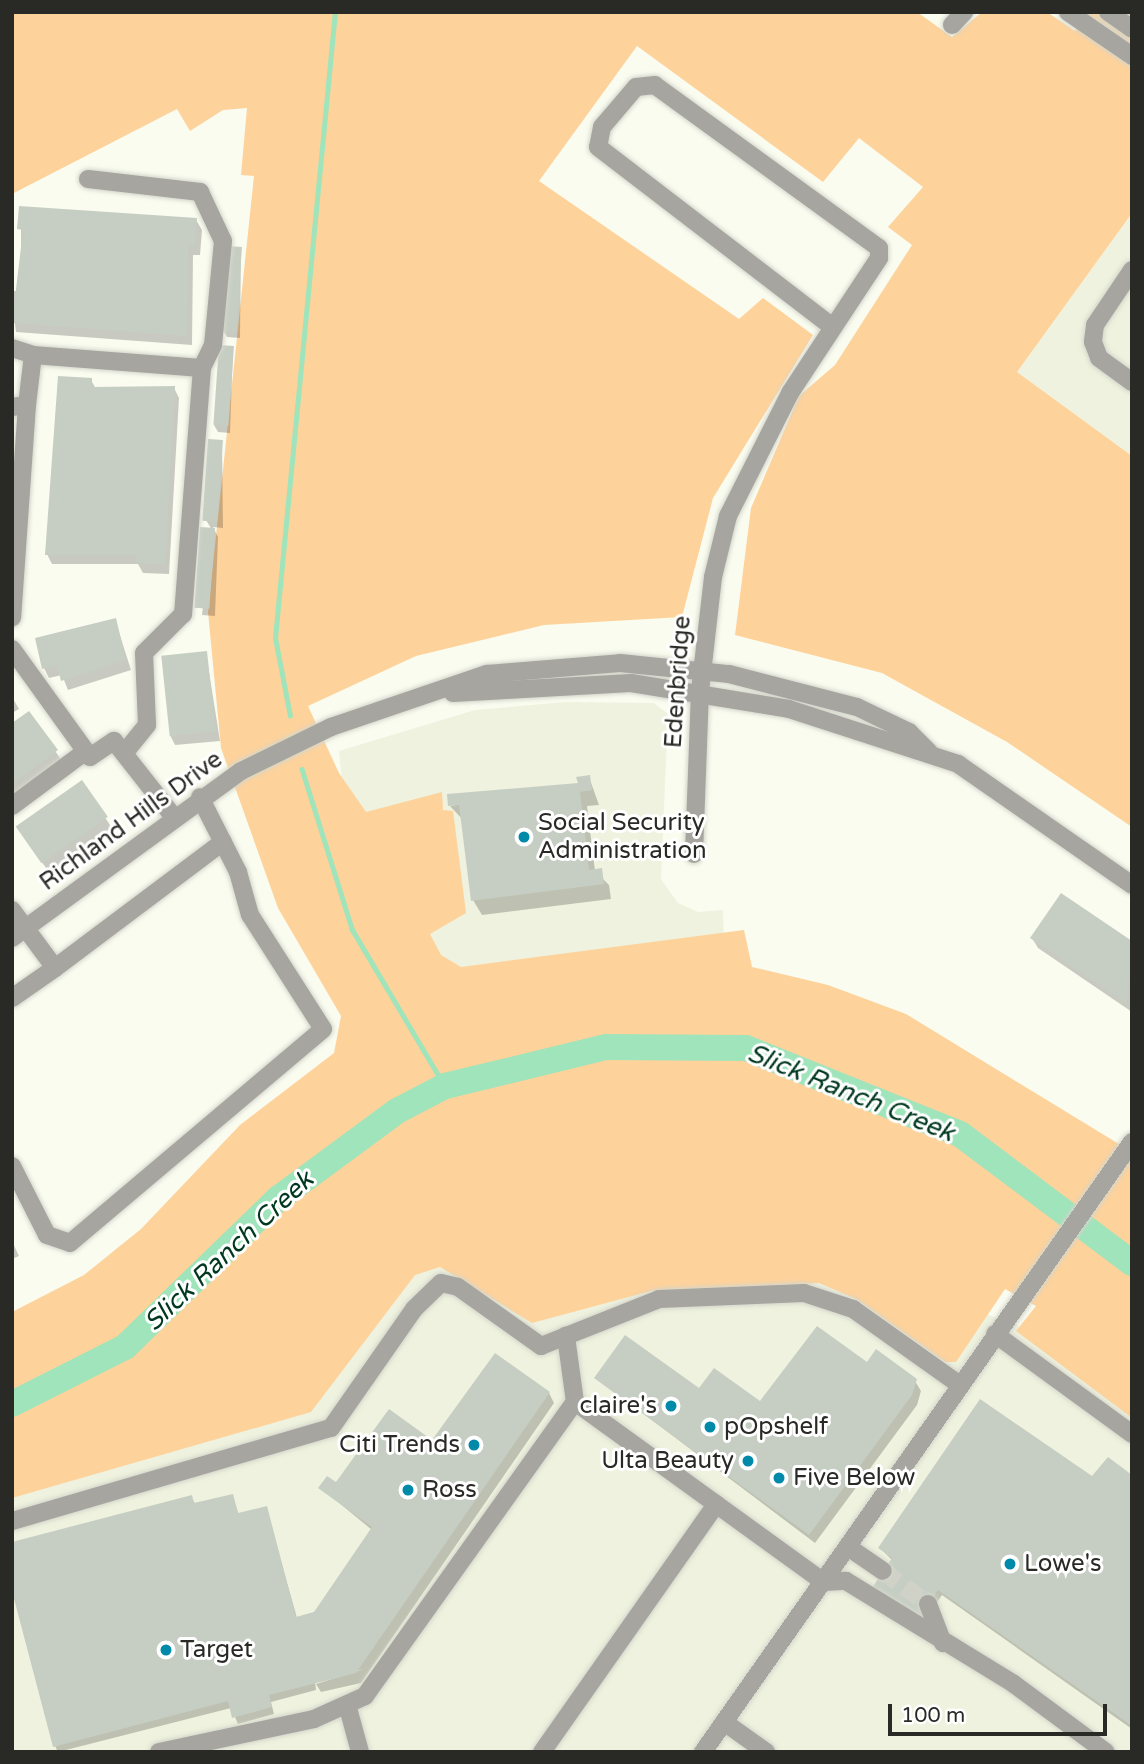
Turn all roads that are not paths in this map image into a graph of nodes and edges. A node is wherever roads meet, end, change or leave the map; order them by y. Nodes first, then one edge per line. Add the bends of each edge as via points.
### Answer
1 (1068, 12) edge
2 (1108, 12) edge
3 (1132, 29) edge
4 (1132, 56) edge
5 (88, 179) dead end
6 (1132, 270) edge
7 (830, 325) junction
8 (12, 348) edge
9 (33, 355) junction
10 (202, 368) junction
11 (1132, 382) edge
12 (20, 406) edge
13 (16, 498) edge
14 (12, 617) edge
15 (12, 649) edge
16 (703, 669) junction
17 (700, 691) junction
18 (439, 693) junction
19 (86, 751) junction
20 (929, 752) junction
21 (124, 753) junction
22 (200, 797) junction
23 (12, 806) edge
24 (173, 816) junction
25 (223, 842) junction
26 (694, 854) dead end
27 (1132, 885) edge
28 (12, 910) edge
29 (19, 933) edge
30 (55, 968) junction
31 (12, 998) edge
32 (1128, 1148) edge
33 (12, 1166) edge
34 (995, 1334) junction
35 (566, 1336) junction
36 (960, 1385) junction
37 (575, 1402) junction
38 (1132, 1434) edge
39 (716, 1504) junction
40 (12, 1521) edge
41 (848, 1547) junction
42 (883, 1571) tunnel mouth
43 (824, 1582) junction
44 (928, 1604) tunnel mouth
45 (943, 1643) junction
46 (348, 1708) junction
47 (724, 1722) junction
48 (548, 1749) edge
49 (159, 1752) edge
50 (360, 1752) edge
51 (703, 1752) edge
52 (766, 1752) edge
53 (1106, 1752) edge

1 - 4 street
2 - 3 street
5 - 10 street via 200,192 223,241 213,345
6 - 11 street via 1095,325 1093,342 1099,358
7 - 7 street, Edenbridge via 598,147 602,127 636,87 655,85 879,248 879,258
7 - 16 street, Edenbridge via 728,516 713,577
8 - 9 street
9 - 10 street
9 - 12 street
10 - 21 street via 183,614 144,653 147,725
12 - 13 street
13 - 14 street
15 - 19 street
16 - 17 street, Edenbridge
16 - 18 street, Richland Hills Drive via 534,666 487,674
16 - 20 street, Richland Hills Drive via 857,707 909,732
17 - 18 street, Richland Hills Drive via 631,683
17 - 20 street, Richland Hills Drive via 789,709
17 - 26 street, Edenbridge
18 - 22 street, Richland Hills Drive via 331,727
19 - 21 street via 90,757 114,741
19 - 23 street
20 - 27 street, Richland Hills Drive via 977,775
21 - 24 street
22 - 24 street, Richland Hills Drive
22 - 25 street
24 - 29 street, Richland Hills Drive
25 - 30 street
25 - 33 street via 250,915 321,1017 323,1029 315,1042 70,1243 47,1235
28 - 29 street
29 - 30 street
30 - 31 street
32 - 34 street
34 - 36 street
34 - 38 street
35 - 36 street via 659,1299 804,1293 853,1309
35 - 37 street
35 - 40 street via 541,1346 458,1287 440,1283 414,1309 331,1428
36 - 41 street
37 - 39 street
37 - 46 street via 365,1696
39 - 43 street
39 - 48 street
41 - 42 street
41 - 43 street
43 - 45 street via 845,1581
43 - 47 street
44 - 45 street
45 - 53 street via 1014,1684
46 - 49 street
46 - 50 street
47 - 51 street
47 - 52 street

